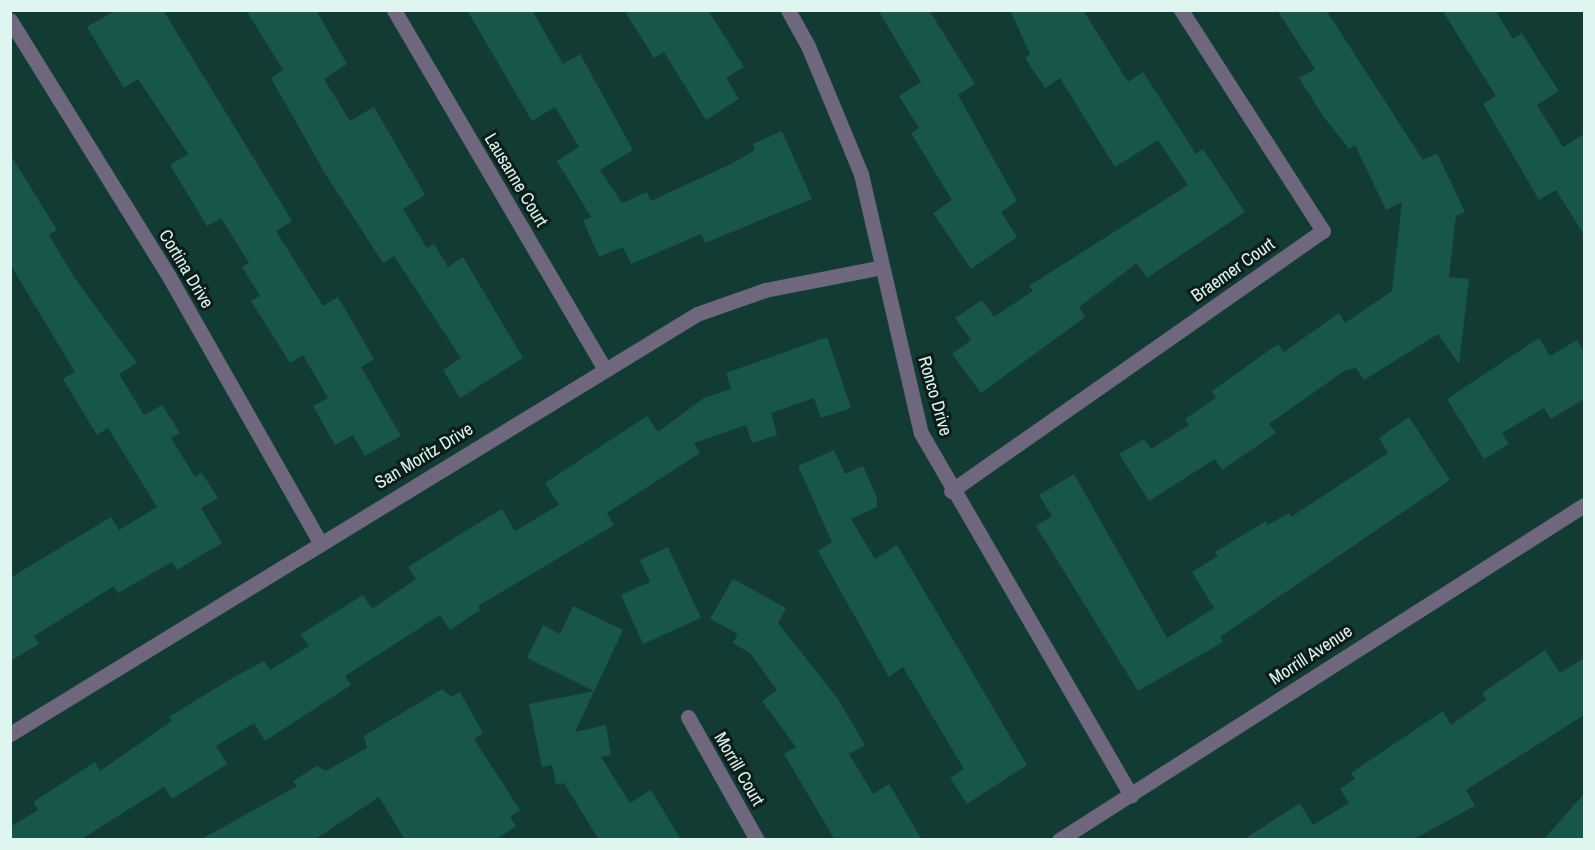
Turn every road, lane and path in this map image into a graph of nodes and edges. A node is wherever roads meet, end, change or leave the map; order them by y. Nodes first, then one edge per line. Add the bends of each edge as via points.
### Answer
1 (394, 10) edge
2 (788, 10) edge
3 (1181, 10) edge
4 (10, 20) edge
5 (882, 267) junction
6 (605, 369) junction
7 (951, 491) junction
8 (1584, 505) edge
9 (320, 542) junction
10 (688, 717) dead end
11 (10, 734) edge
12 (1131, 795) junction
13 (757, 840) edge
14 (1059, 840) edge

1 - 6 street, Lausanne Court
2 - 5 street, Ronco Drive via 808,46 861,174
3 - 7 street, Braemer Court via 1323,231
4 - 9 street, Cortina Drive via 166,273
5 - 6 street, San Moritz Drive via 765,290 697,314
5 - 7 street, Ronco Drive via 921,433
6 - 9 street, San Moritz Drive
7 - 12 street, Ronco Drive
8 - 12 street, Morrill Avenue
9 - 11 street, San Moritz Drive
10 - 13 street, Morrill Court
12 - 14 street, Morrill Avenue

